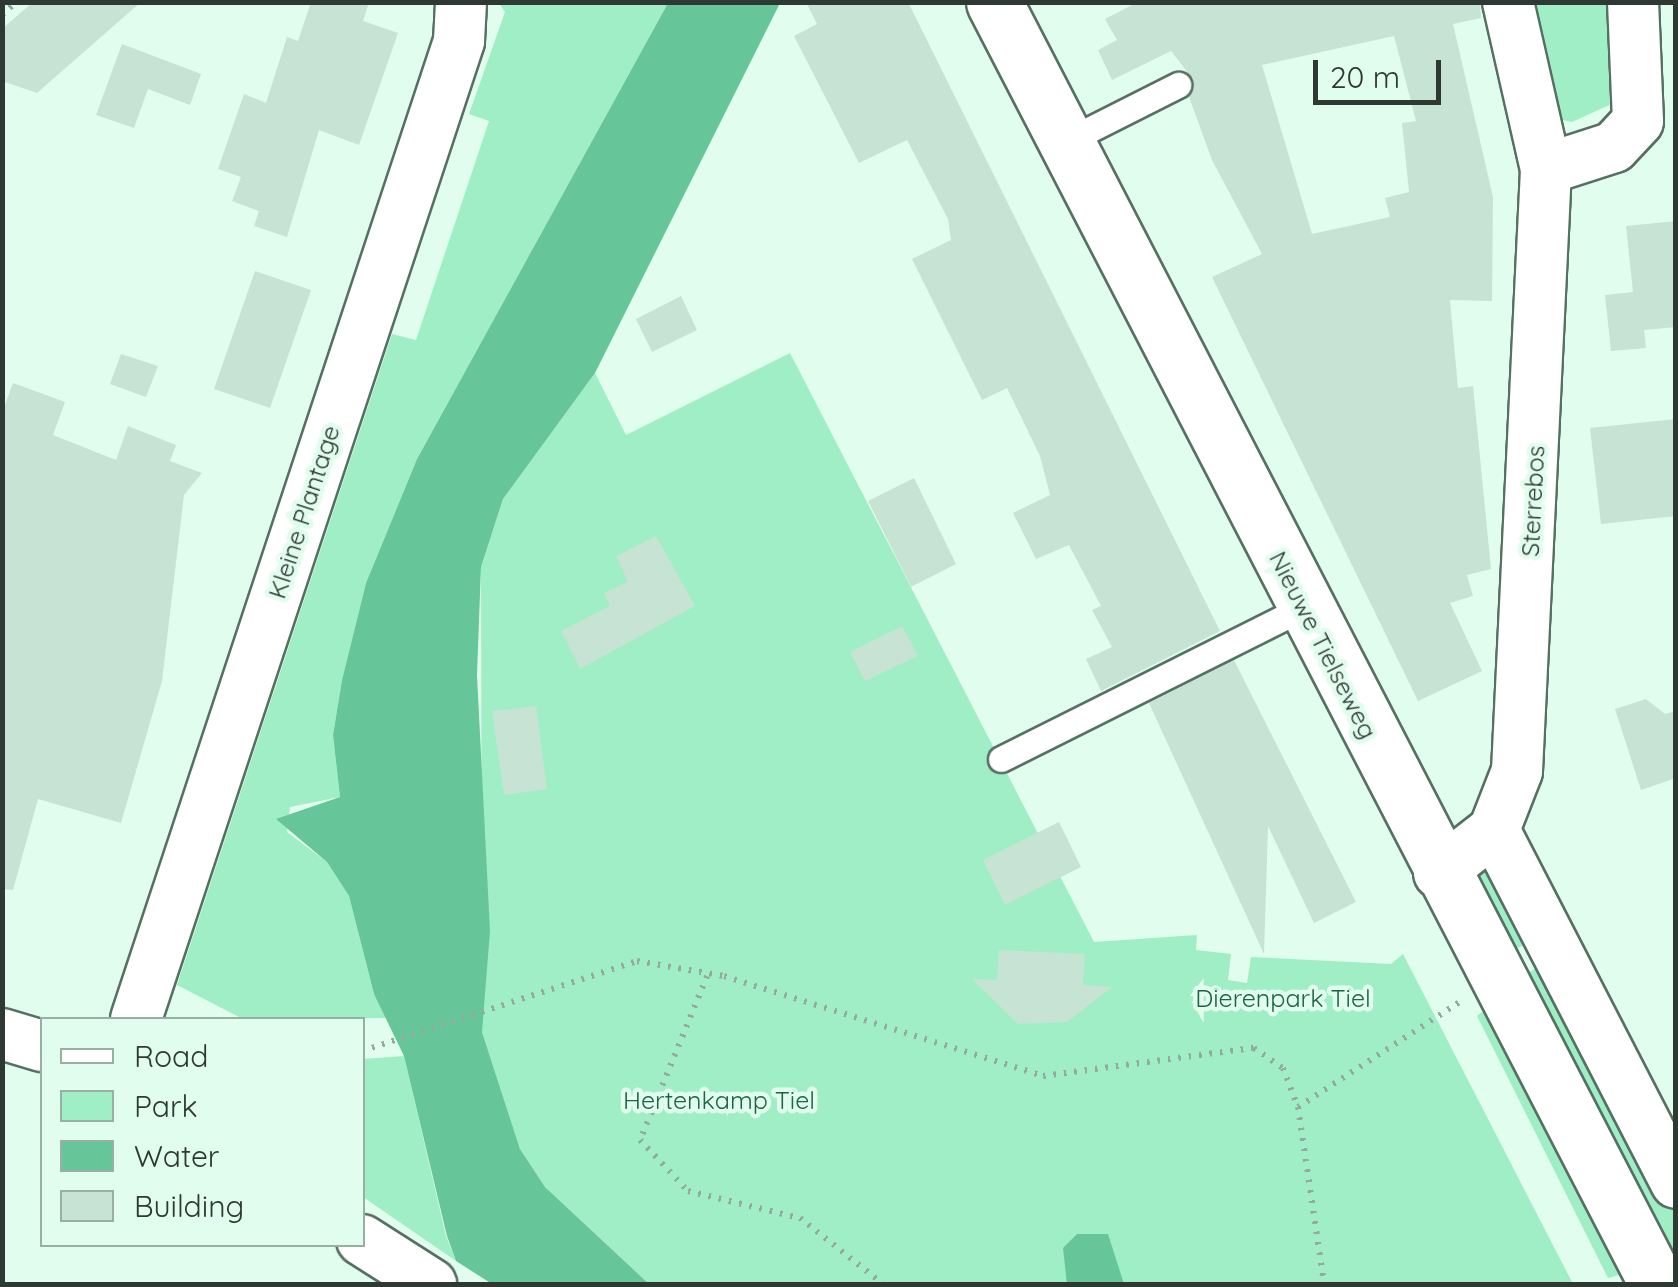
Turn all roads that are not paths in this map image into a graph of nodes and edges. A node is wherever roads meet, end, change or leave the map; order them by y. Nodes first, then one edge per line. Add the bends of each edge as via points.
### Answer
1 (460, 2) edge
2 (994, 2) edge
3 (1508, 2) edge
4 (1633, 2) edge
5 (1178, 85) dead end
6 (1066, 142) junction
7 (1546, 169) junction
8 (1304, 608) junction
9 (1002, 759) dead end
10 (1494, 830) junction
11 (1439, 873) junction
12 (137, 1017) edge
13 (2, 1034) edge
14 (40, 1045) edge
15 (1676, 1183) edge
16 (365, 1242) edge
17 (430, 1284) edge
18 (1657, 1284) edge

1 - 12 street, Kleine Plantage via 459,41
2 - 6 main road, Nieuwe Tielseweg
3 - 7 street, Sterrebos
4 - 7 street via 1643,81 1638,121 1614,147
5 - 6 lane
6 - 8 main road, Nieuwe Tielseweg
7 - 10 street, Sterrebos via 1516,771
8 - 9 lane
8 - 11 main road, Nieuwe Tielseweg
10 - 11 street
10 - 15 street
11 - 18 main road, Nieuwe Tielseweg
13 - 14 street
16 - 17 street

